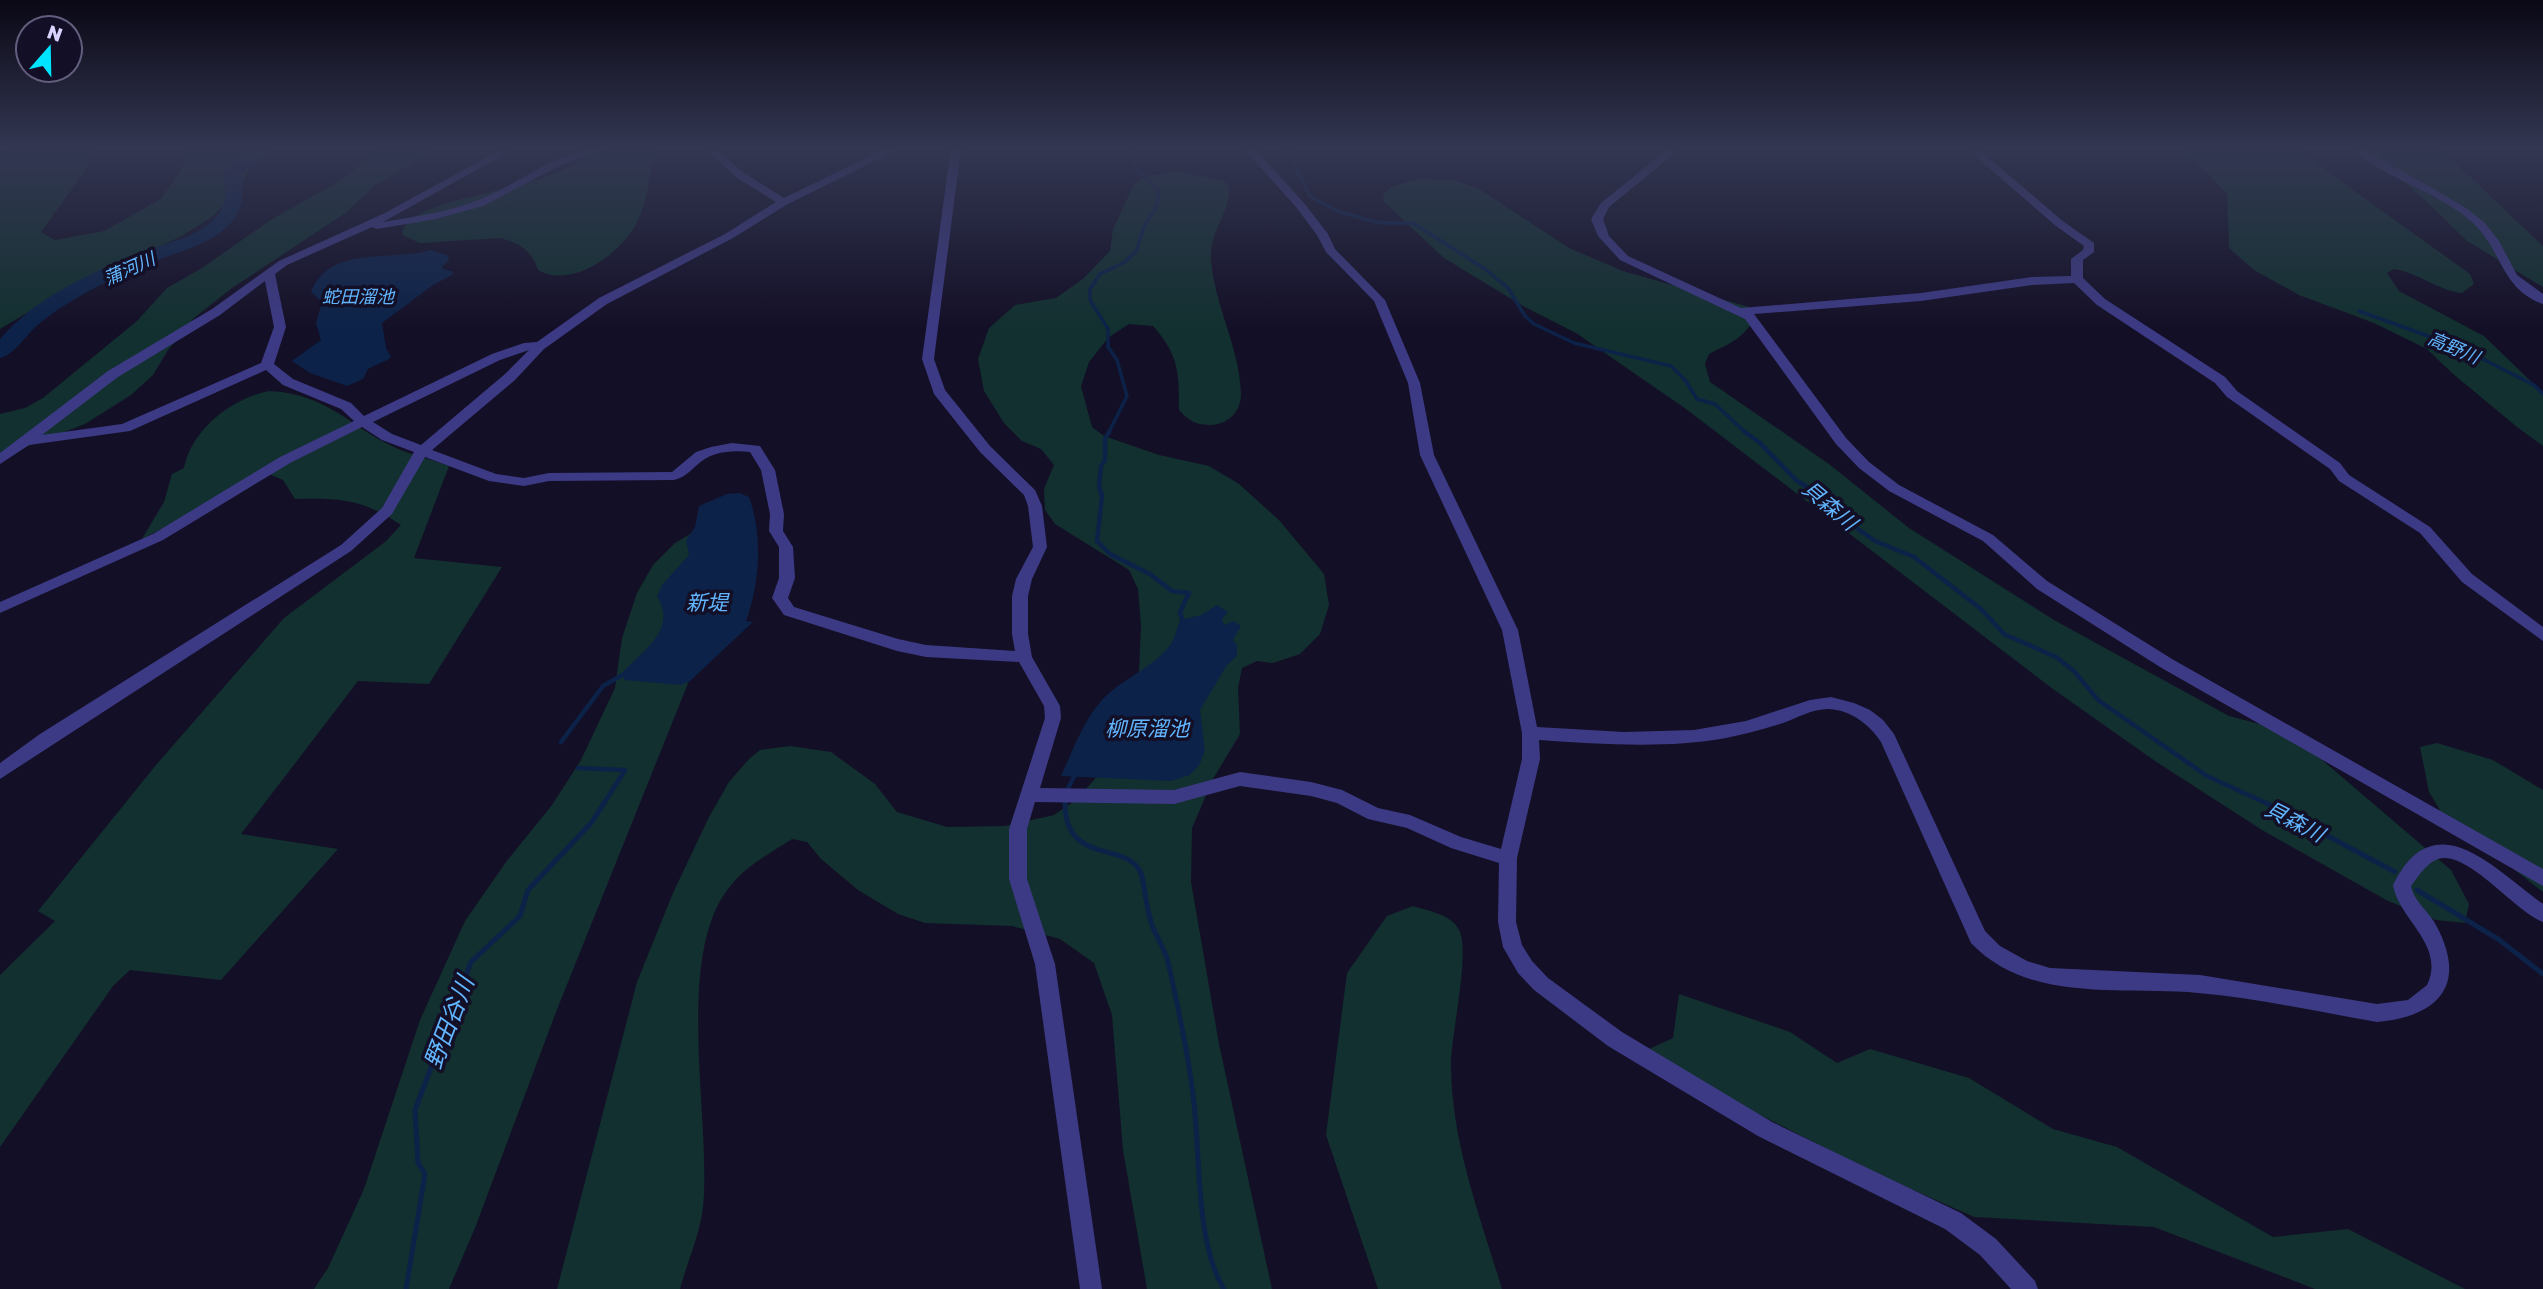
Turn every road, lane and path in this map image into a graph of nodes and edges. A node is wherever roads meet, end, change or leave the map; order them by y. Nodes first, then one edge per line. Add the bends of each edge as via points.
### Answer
1 (398, 208) edge
2 (462, 208) edge
3 (774, 208) edge
4 (948, 208) edge
5 (1302, 208) edge
6 (1603, 208) edge
7 (2041, 208) edge
8 (2457, 208) edge
9 (361, 228) junction
10 (269, 272) junction
11 (2077, 279) junction
12 (2543, 300) edge
13 (1743, 311) junction
14 (540, 346) junction
15 (267, 365) junction
16 (363, 422) junction
17 (26, 441) junction
18 (421, 452) junction
19 (0, 460) edge
20 (0, 608) edge
21 (2543, 635) edge
22 (1024, 657) junction
23 (1530, 733) junction
24 (0, 772) edge
25 (1028, 795) junction
26 (1508, 858) junction
27 (2543, 878) edge
28 (2543, 914) edge
29 (1091, 1289) edge
30 (2027, 1289) edge

1 - 9 street
2 - 9 street
3 - 14 street via 603,302
4 - 22 street via 928,359 939,391 985,449 1030,493 1035,506 1040,547 1020,596
5 - 23 street via 1330,250 1379,300 1414,383 1427,455 1510,630
6 - 13 street via 1597,219 1599,231 1624,258
7 - 11 street via 2090,245 2077,259
8 - 12 street via 2494,241 2512,277
9 - 10 street via 310,248
10 - 15 street via 280,327
10 - 17 street via 216,312 113,374
11 - 13 street
11 - 21 street via 2101,302 2220,380 2232,394 2335,466 2344,478 2425,530 2467,578
13 - 27 street via 1842,441 1894,488 1988,538 2042,585 2166,663
14 - 16 street via 496,356
14 - 18 street
15 - 16 street via 288,382 346,406
15 - 17 street via 125,428
16 - 18 street
16 - 20 street via 285,460 158,537
17 - 19 street
18 - 22 street via 494,478 524,482 549,477 674,476 709,452 755,449 768,470 776,531 786,547 787,578 780,598 789,611 916,649
18 - 24 street via 387,511 346,548
22 - 25 street via 1052,706 1053,718
23 - 26 street via 1528,783
23 - 28 street via 1683,737 1746,727 1822,703 1865,714 1888,739 1978,937 2004,961 2050,977 2200,984 2394,1013 2428,1001 2437,986 2437,948 2423,919 2407,902 2402,885 2429,854 2439,850 2468,858
25 - 26 street via 1174,797 1240,779 1342,797 1382,817 1410,822 1457,844
25 - 29 street via 1018,829 1018,879 1045,964
26 - 30 street via 1507,922 1513,947 1541,984 1615,1039 1765,1129 1953,1221 1988,1247

